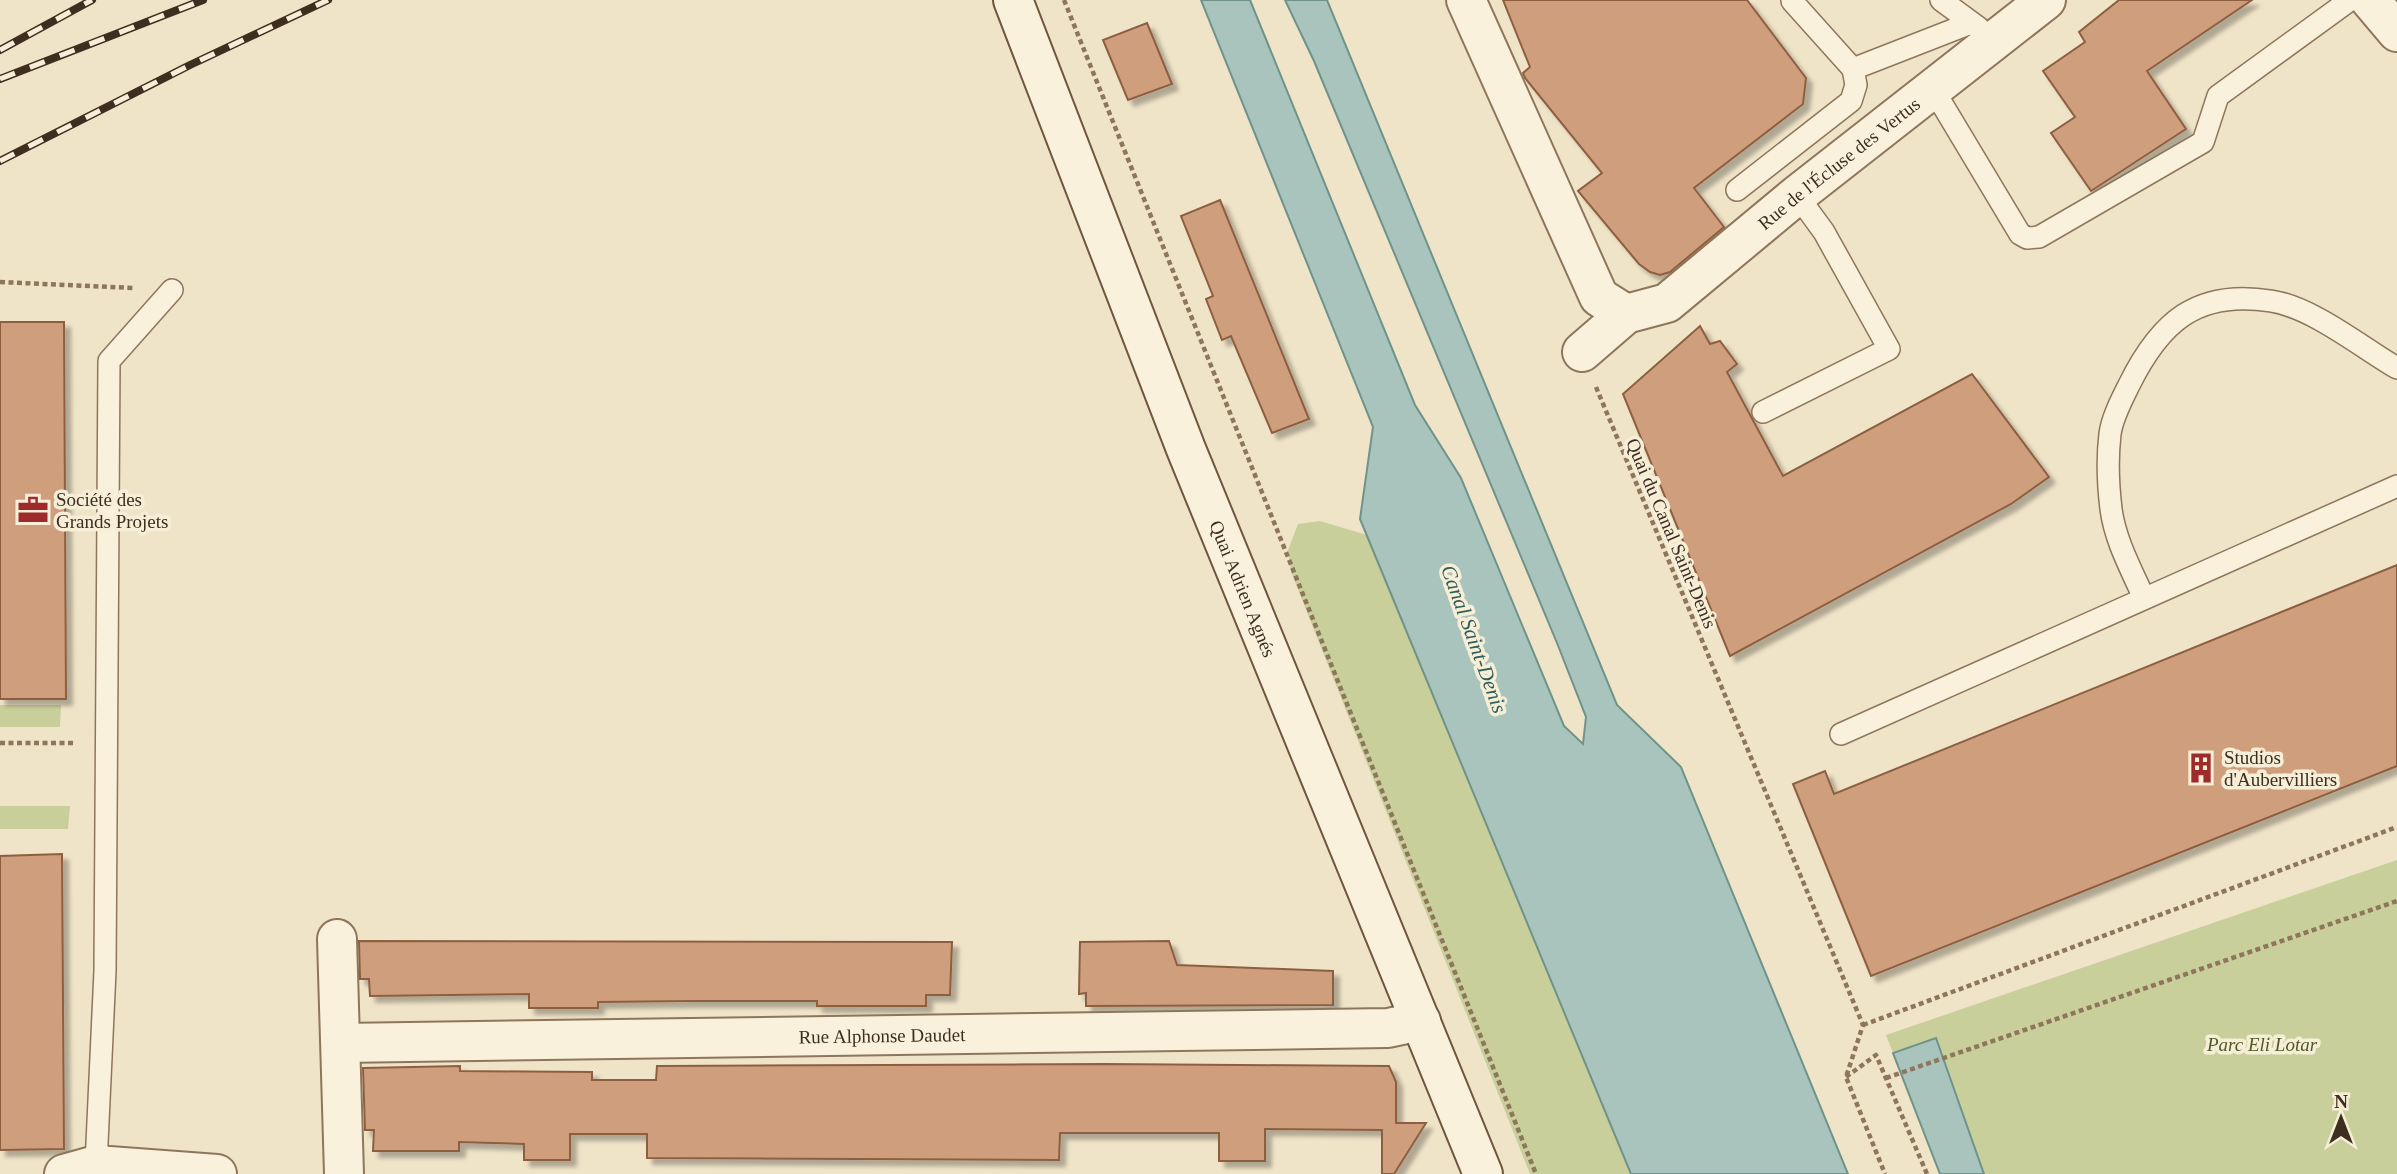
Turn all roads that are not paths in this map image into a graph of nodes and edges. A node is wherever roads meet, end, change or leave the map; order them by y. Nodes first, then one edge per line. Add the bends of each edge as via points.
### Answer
1 (1013, 0) edge
2 (1466, 0) edge
3 (1941, 0) edge
4 (2046, 0) edge
5 (2350, 0) edge
6 (2370, 0) edge
7 (1792, 1) edge
8 (1983, 31) junction
9 (2397, 32) edge
10 (1853, 69) junction
11 (1933, 89) junction
12 (1737, 190) dead end
13 (1797, 195) junction
14 (172, 290) road end
15 (1626, 314) junction
16 (1582, 352) road end
17 (2397, 368) edge
18 (1763, 412) dead end
19 (2397, 486) edge
20 (2144, 598) junction
21 (1841, 734) dead end
22 (337, 939) dead end
23 (1421, 1021) junction
24 (341, 1043) junction
25 (85, 1171) edge
26 (217, 1174) edge
27 (344, 1174) edge
28 (1483, 1174) edge

1 - 23 street, Quai Adrien Agnés via 1191,461
2 - 15 street via 1599,298
3 - 8 lane
4 - 8 street, Rue de l'Écluse des Vertus
5 - 11 lane via 2218,96 2203,142 2039,237 2020,234
6 - 9 street
7 - 10 lane
8 - 10 lane
8 - 11 street, Rue de l'Écluse des Vertus
10 - 12 lane via 1856,85 1851,101
11 - 13 street, Rue de l'Écluse des Vertus
13 - 15 street, Rue de l'Écluse des Vertus via 1667,303
13 - 18 lane via 1824,232 1889,349
14 - 25 lane via 109,361 105,971
15 - 16 street, Rue de l'Écluse des Vertus
17 - 20 lane via 2305,312 2272,301 2205,303 2179,317 2147,350 2110,432 2111,512 2119,543
19 - 20 lane
20 - 21 lane
22 - 24 street
23 - 24 street, Rue Alphonse Daudet via 1388,1028
23 - 28 street, Quai Adrien Agnés
24 - 27 street
25 - 26 street

